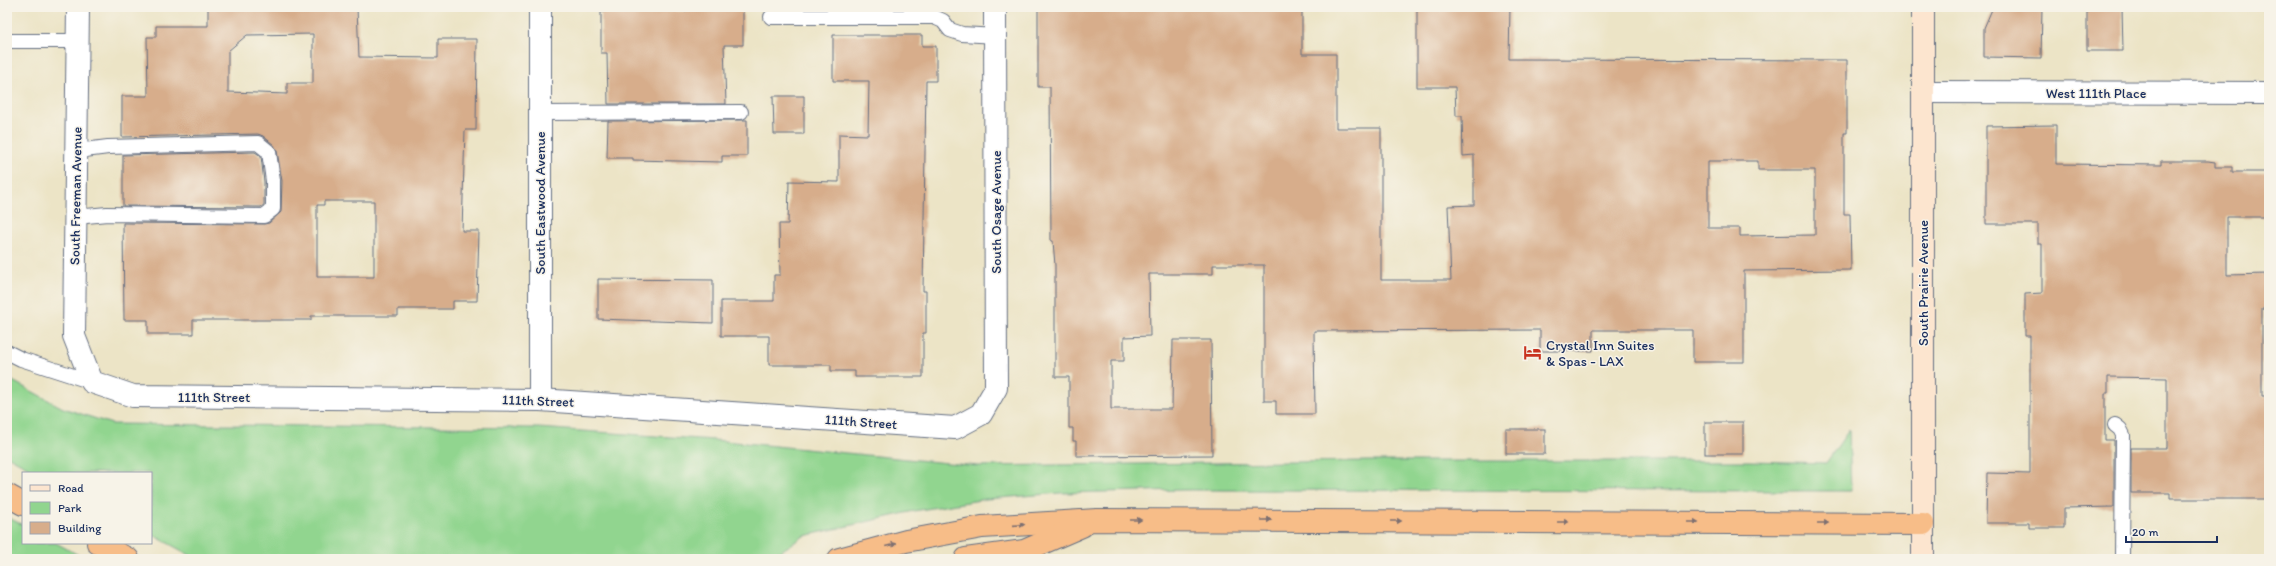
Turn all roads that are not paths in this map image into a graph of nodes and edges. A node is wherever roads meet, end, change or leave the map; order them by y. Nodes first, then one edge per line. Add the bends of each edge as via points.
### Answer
1 (78, 7) edge
2 (540, 7) edge
3 (995, 7) edge
4 (1923, 7) edge
5 (770, 17) dead end
6 (996, 36) junction
7 (7, 41) edge
8 (78, 41) junction
9 (1923, 92) junction
10 (2269, 93) edge
11 (741, 112) dead end
12 (540, 113) junction
13 (77, 151) junction
14 (76, 217) junction
15 (7, 352) edge
16 (92, 382) junction
17 (540, 400) junction
18 (981, 414) joint
19 (2115, 425) dead end
20 (7, 495) edge
21 (22, 503) edge
22 (1097, 520) junction
23 (1923, 524) junction
24 (100, 544) edge
25 (128, 559) edge
26 (840, 559) edge
27 (966, 559) edge
28 (1923, 559) edge
29 (2122, 559) edge

1 - 8 street, South Freeman Avenue
2 - 12 street, South Eastwood Avenue
3 - 6 street, South Osage Avenue
4 - 9 main road, South Prairie Avenue
5 - 6 lane via 934,17 943,21 950,30 962,34
6 - 18 street, South Osage Avenue via 996,388
7 - 8 lane
8 - 13 street, South Freeman Avenue
9 - 10 street, West 111th Place
9 - 23 main road, South Prairie Avenue
11 - 12 lane
12 - 17 street, South Eastwood Avenue
13 - 14 street, South Freeman Avenue
13 - 14 lane via 108,147 258,143 269,152 273,208 264,216 107,214
14 - 16 street, South Freeman Avenue via 74,336
15 - 16 lane
16 - 17 street, 111th Street via 133,396
17 - 18 street, 111th Street via 955,428
19 - 29 lane via 2123,436
20 - 21 highway
22 -> 23 highway
26 -> 22 highway via 906,541 982,527
22 - 27 highway via 1024,551
23 - 28 main road, South Prairie Avenue
24 - 25 highway

